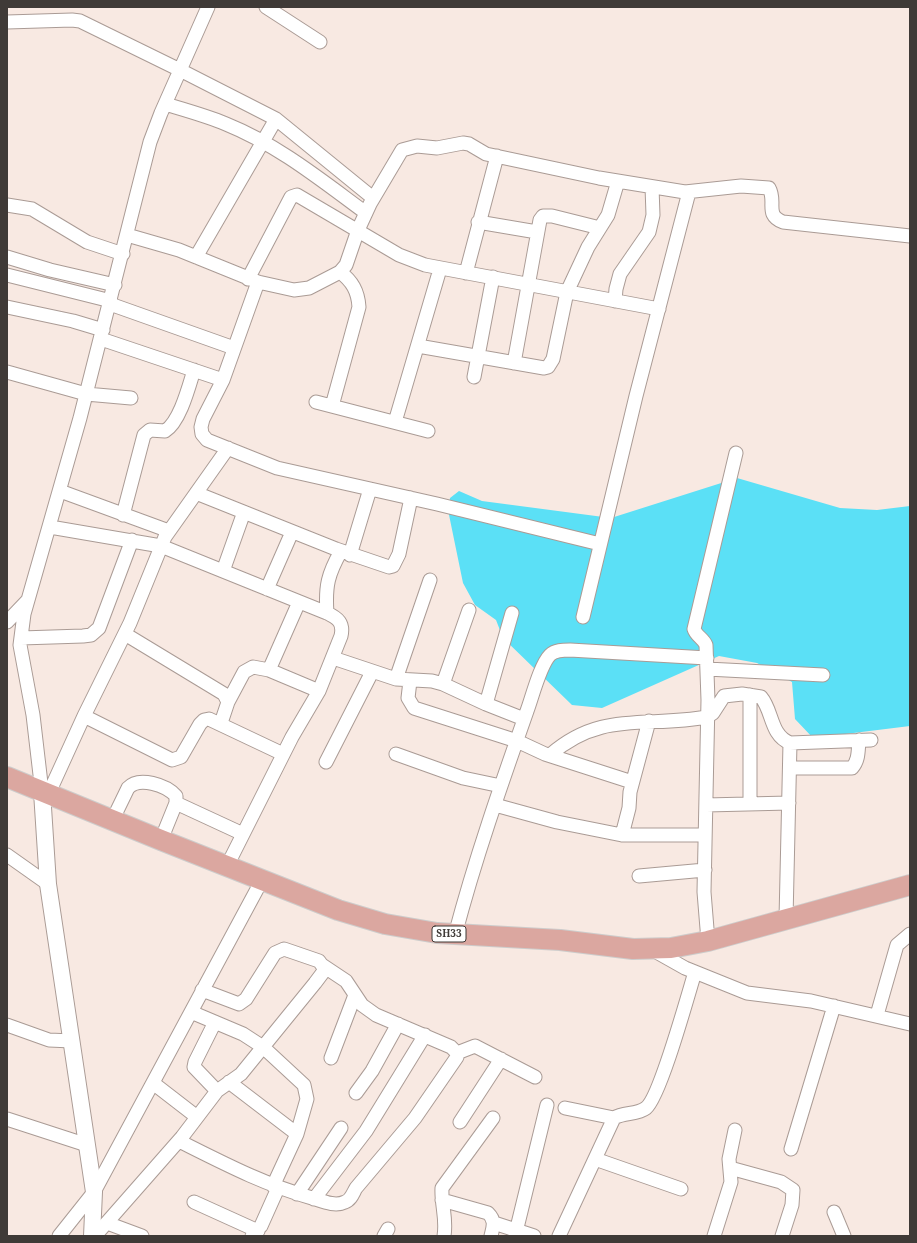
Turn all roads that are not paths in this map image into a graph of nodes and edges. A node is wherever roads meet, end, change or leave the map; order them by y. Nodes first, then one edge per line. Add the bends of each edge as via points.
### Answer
1 (208, 7) edge
2 (266, 7) edge
3 (7, 22) edge
4 (320, 42) dead end
5 (180, 70) junction
6 (165, 104) junction
7 (276, 119) junction
8 (263, 142) junction
9 (497, 156) junction
10 (618, 181) junction
11 (652, 187) junction
12 (689, 192) junction
13 (373, 198) junction
14 (7, 205) edge
15 (366, 213) junction
16 (478, 222) junction
17 (600, 228) junction
18 (358, 230) junction
19 (537, 232) junction
20 (127, 235) junction
21 (910, 236) edge
22 (123, 254) junction
23 (7, 257) edge
24 (196, 257) junction
25 (440, 269) junction
26 (340, 272) junction
27 (466, 273) junction
28 (7, 275) edge
29 (493, 277) junction
30 (253, 281) junction
31 (527, 284) junction
32 (115, 285) junction
33 (567, 292) junction
34 (614, 301) junction
35 (110, 302) junction
36 (7, 307) edge
37 (658, 309) junction
38 (102, 334) junction
39 (418, 346) junction
40 (234, 348) junction
41 (478, 357) junction
42 (514, 363) junction
43 (194, 370) junction
44 (7, 372) edge
45 (474, 377) dead end
46 (223, 380) junction
47 (86, 394) junction
48 (131, 398) dead end
49 (316, 402) dead end
50 (332, 406) junction
51 (395, 422) junction
52 (428, 431) dead end
53 (228, 448) junction
54 (736, 453) dead end
55 (370, 489) junction
56 (60, 491) junction
57 (196, 493) junction
58 (410, 498) junction
59 (244, 512) junction
60 (123, 515) junction
61 (50, 527) junction
62 (169, 531) junction
63 (292, 532) junction
64 (132, 540) junction
65 (600, 544) junction
66 (161, 546) junction
67 (346, 553) junction
68 (222, 571) junction
69 (430, 580) dead end
70 (267, 589) junction
71 (28, 600) junction
72 (299, 602) junction
73 (469, 610) dead end
74 (327, 613) junction
75 (512, 613) dead end
76 (583, 617) dead end
77 (7, 622) edge
78 (125, 634) junction
79 (21, 638) junction
80 (334, 658) junction
81 (707, 663) junction
82 (269, 670) junction
83 (372, 672) junction
84 (823, 675) dead end
85 (396, 679) junction
86 (410, 681) junction
87 (443, 684) junction
88 (319, 691) junction
89 (750, 695) junction
90 (228, 702) junction
91 (486, 704) junction
92 (84, 716) junction
93 (707, 717) junction
94 (524, 719) junction
95 (649, 721) junction
96 (221, 723) junction
97 (517, 741) junction
98 (790, 743) junction
99 (283, 754) junction
100 (396, 754) dead end
101 (550, 755) junction
102 (326, 762) dead end
103 (790, 768) junction
104 (7, 777) edge
105 (632, 782) junction
106 (501, 786) junction
107 (45, 794) junction
108 (176, 803) junction
109 (789, 803) junction
110 (750, 804) junction
111 (495, 805) junction
112 (706, 805) junction
113 (112, 821) junction
114 (243, 834) junction
115 (622, 835) junction
116 (705, 835) junction
117 (161, 840) junction
118 (7, 855) edge
119 (227, 866) junction
120 (705, 870) junction
121 (639, 876) dead end
122 (262, 880) junction
123 (48, 884) junction
124 (910, 885) edge
125 (786, 919) junction
126 (910, 934) edge
127 (455, 935) junction
128 (708, 941) junction
129 (652, 950) junction
130 (322, 965) junction
131 (695, 972) junction
132 (202, 990) junction
133 (355, 995) junction
134 (834, 1006) junction
135 (191, 1012) junction
136 (877, 1015) junction
137 (215, 1022) junction
138 (398, 1024) junction
139 (910, 1024) edge
140 (7, 1025) edge
141 (426, 1035) junction
142 (72, 1041) junction
143 (263, 1047) junction
144 (457, 1053) junction
145 (331, 1058) dead end
146 (501, 1059) junction
147 (535, 1077) dead end
148 (229, 1082) junction
149 (152, 1083) junction
150 (217, 1091) junction
151 (356, 1093) dead end
152 (547, 1105) dead end
153 (565, 1108) dead end
154 (198, 1117) junction
155 (493, 1118) dead end
156 (614, 1118) junction
157 (7, 1119) edge
158 (460, 1122) dead end
159 (341, 1128) dead end
160 (735, 1130) dead end
161 (296, 1134) junction
162 (179, 1140) junction
163 (87, 1144) junction
164 (791, 1149) dead end
165 (595, 1159) junction
166 (730, 1168) junction
167 (276, 1187) junction
168 (681, 1189) dead end
169 (94, 1192) junction
170 (297, 1194) junction
171 (314, 1199) junction
172 (442, 1200) junction
173 (194, 1202) dead end
174 (834, 1212) dead end
175 (107, 1223) junction
176 (494, 1223) junction
177 (255, 1233) edge
178 (516, 1233) edge
179 (59, 1236) edge
180 (92, 1236) edge
181 (95, 1236) edge
182 (142, 1236) edge
183 (444, 1236) edge
184 (491, 1236) edge
185 (534, 1236) edge
186 (559, 1236) edge
187 (714, 1236) edge
188 (782, 1236) edge
189 (844, 1236) edge

1 - 5 street
2 - 4 street
3 - 5 street via 80,21
5 - 6 street
5 - 7 street
6 - 8 street via 226,124
6 - 20 street via 150,142
7 - 8 street
7 - 13 street
8 - 15 street
8 - 24 street
9 - 10 street
9 - 13 street via 486,154 463,143 437,148 402,150
9 - 16 street
10 - 11 street
10 - 17 street via 608,215
11 - 12 street
11 - 34 street via 653,214 649,232 620,274
12 - 21 street via 762,186 772,192 773,215 775,219 783,222
12 - 37 street
13 - 15 street
14 - 22 street via 32,209 87,242
15 - 18 street
16 - 19 street
16 - 27 street
17 - 19 street via 547,215 540,220
17 - 33 street
18 - 25 street via 399,255
18 - 26 street via 349,259
18 - 30 street via 303,198 293,195
19 - 31 street
20 - 22 street
20 - 24 street
22 - 32 street
23 - 32 street
24 - 30 street
25 - 27 street
25 - 39 street
26 - 30 street via 300,290
26 - 50 street via 352,283 359,307
27 - 29 street
28 - 35 street
29 - 31 street
29 - 41 street
30 - 40 street
31 - 33 street
31 - 42 street
32 - 35 street
33 - 34 street
33 - 42 street via 551,364 544,368
34 - 37 street
35 - 38 street
35 - 40 street
36 - 38 street via 73,321
37 - 65 street
38 - 43 street
38 - 47 street
39 - 41 street
39 - 51 street
40 - 46 street
41 - 42 street
41 - 45 street
43 - 46 street
43 - 60 street via 184,401 172,425 165,431 150,430 144,435
44 - 47 street
46 - 53 street via 201,427 202,434 207,440
47 - 48 street
47 - 56 street
49 - 50 street
50 - 51 street
51 - 52 street
53 - 55 street via 277,468
53 - 57 street
54 - 81 street via 694,623 695,634 704,640 706,645
55 - 58 street
55 - 67 street
56 - 60 street
56 - 61 street
57 - 59 street
57 - 62 street
58 - 65 street
58 - 67 street via 399,554 393,566 389,567
59 - 63 street
59 - 68 street
60 - 62 street
61 - 64 street
61 - 71 street
62 - 66 street
63 - 67 street
63 - 70 street
64 - 66 street
64 - 79 street via 99,628 95,632 83,636
65 - 76 street
66 - 68 street
66 - 78 street
67 - 74 street via 328,576
68 - 70 street
69 - 85 street
70 - 72 street
71 - 77 street
71 - 79 street
72 - 74 street
72 - 82 street
73 - 87 street
74 - 80 street via 336,617 343,628
75 - 91 street
78 - 90 street via 224,694
78 - 92 street
79 - 107 street
80 - 83 street
80 - 88 street
81 - 84 street
81 - 93 street
81 - 94 street via 570,650 556,651 550,654 543,668
82 - 88 street
82 - 90 street via 253,667 247,669
83 - 85 street
83 - 102 street
85 - 86 street
86 - 87 street
86 - 97 street via 408,698 414,708
87 - 91 street
88 - 99 street
89 - 93 street via 724,696 717,708
89 - 98 street via 761,697 778,735
89 - 110 street
90 - 96 street
91 - 94 street
92 - 96 street via 172,760 184,754 194,732 204,720
92 - 107 street
93 - 95 street
93 - 112 street
94 - 97 street
95 - 101 street via 607,726 585,732 564,742
95 - 105 street
96 - 99 street
97 - 101 street
97 - 106 street
98 - 103 street
98 - 103 street via 865,740 852,768
99 - 114 street
100 - 106 street via 463,778
101 - 105 street
103 - 109 street
104 - 107 main road, SH33
105 - 115 street
106 - 111 street
107 - 113 main road, SH33
107 - 123 street
108 - 113 street via 176,796 172,792 151,784 136,782 128,788
108 - 114 street
108 - 117 street
109 - 110 street
109 - 125 street
110 - 112 street
111 - 115 street via 557,822
111 - 127 street
112 - 116 street
113 - 117 main road, SH33
114 - 119 street
115 - 116 street
116 - 120 street
117 - 119 main road, SH33
118 - 123 street
119 - 122 main road, SH33
120 - 121 street
120 - 128 street via 704,915
122 - 127 main road, SH33 via 364,918 411,929
122 - 132 street
123 - 142 street
124 - 125 main road, SH33
125 - 128 main road, SH33
126 - 136 street via 897,945
127 - 129 main road, SH33 via 560,940
128 - 129 main road, SH33
129 - 131 street
130 - 132 street via 319,961 288,949 280,950 275,953 243,1002 235,1004
130 - 133 street via 346,981
130 - 143 street via 324,971
131 - 134 street via 755,995
131 - 156 street via 651,1103 642,1110
132 - 135 street
133 - 138 street via 367,1010
133 - 145 street
134 - 136 street
134 - 164 street
135 - 137 street
135 - 149 street
136 - 139 street
137 - 143 street via 243,1034
137 - 150 street via 194,1068
138 - 141 street
138 - 151 street via 372,1071
140 - 142 street via 49,1040
141 - 144 street via 451,1047
141 - 171 street via 366,1131
142 - 163 street
143 - 148 street via 241,1074
143 - 161 street via 304,1085 306,1099
144 - 146 street via 475,1046
144 - 171 street via 456,1060 415,1118 351,1197 346,1202 332,1204
146 - 147 street
146 - 158 street
148 - 150 street
148 - 161 street
149 - 154 street
149 - 169 street
150 - 154 street
152 - 178 street
153 - 156 street
154 - 162 street
155 - 172 street via 445,1182
156 - 165 street
157 - 163 street
159 - 170 street
160 - 166 street via 730,1152
161 - 167 street
162 - 167 street
162 - 175 street
163 - 169 street
165 - 168 street
165 - 186 street
166 - 187 street via 731,1182
166 - 188 street via 781,1182 793,1190 792,1205
167 - 170 street
167 - 177 street
169 - 179 street
169 - 180 street
170 - 171 street
172 - 176 street via 488,1213
172 - 183 street via 446,1218
173 - 177 street
174 - 189 street
175 - 181 street
175 - 182 street
176 - 178 street
176 - 184 street
178 - 185 street

